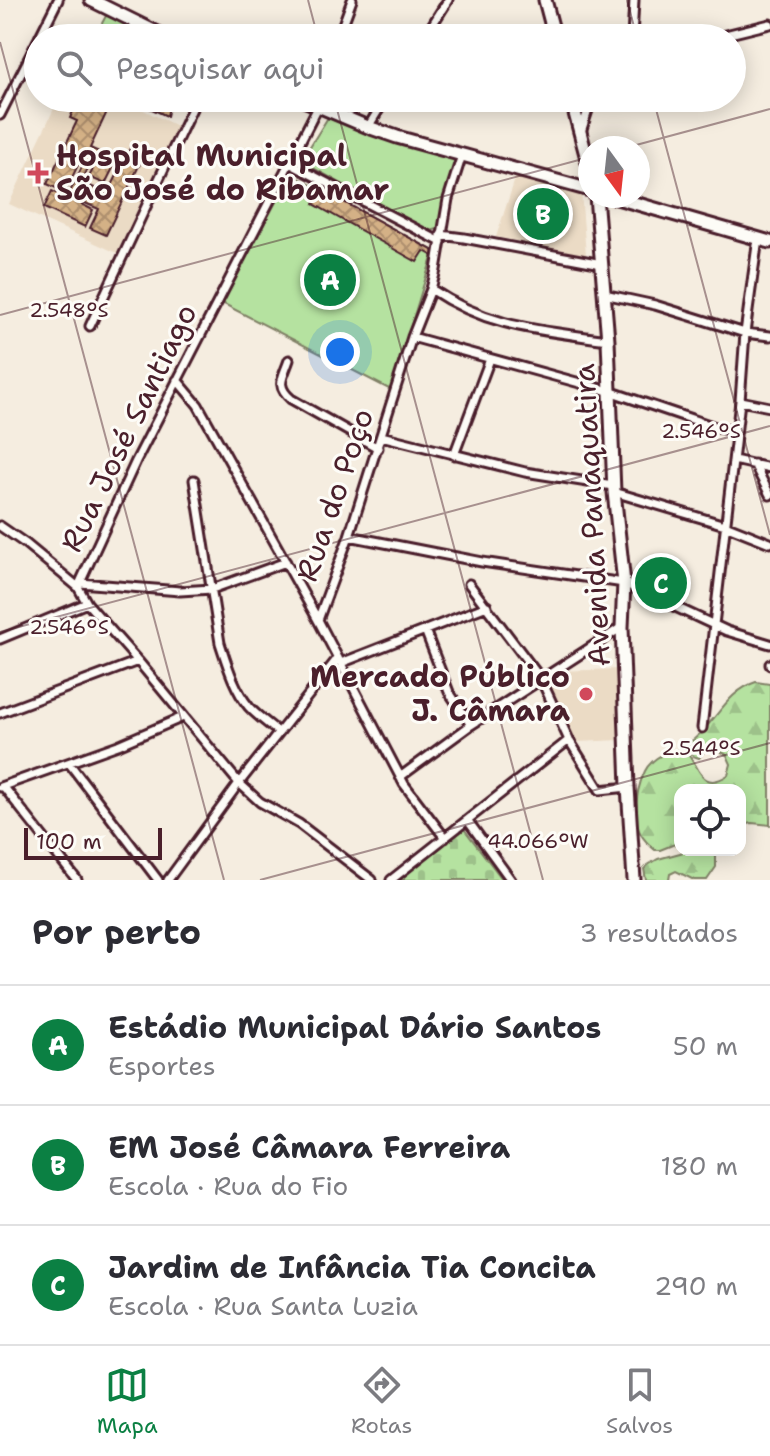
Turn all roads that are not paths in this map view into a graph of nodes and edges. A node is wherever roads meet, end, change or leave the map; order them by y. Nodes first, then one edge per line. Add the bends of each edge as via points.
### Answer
1 (58, 0) edge
2 (91, 0) edge
3 (352, 0) edge
4 (448, 0) edge
5 (545, 0) edge
6 (634, 0) edge
7 (46, 24) edge
8 (140, 24) edge
9 (343, 24) edge
10 (433, 24) edge
11 (551, 24) edge
12 (633, 24) edge
13 (770, 24) edge
14 (746, 30) edge
15 (24, 67) edge
16 (190, 112) edge
17 (315, 112) edge
18 (330, 112) edge
19 (377, 112) edge
20 (575, 112) edge
21 (588, 112) edge
22 (0, 115) edge
23 (368, 127) junction
24 (581, 134) joint
25 (462, 155) junction
26 (289, 163) junction
27 (578, 187) edge
28 (650, 207) edge
29 (597, 208) edge
30 (441, 239) junction
31 (764, 240) edge
32 (602, 264) junction
33 (431, 289) junction
34 (604, 294) junction
35 (90, 326) dead end
36 (745, 333) junction
37 (770, 336) edge
38 (412, 337) junction
39 (608, 340) junction
40 (490, 359) junction
41 (289, 360) dead end
42 (177, 380) junction
43 (609, 391) junction
44 (740, 401) junction
45 (770, 407) edge
46 (736, 431) junction
47 (381, 436) junction
48 (378, 448) junction
49 (454, 455) junction
50 (734, 460) junction
51 (754, 464) junction
52 (770, 468) edge
53 (194, 480) dead end
54 (613, 489) junction
55 (770, 495) edge
56 (725, 525) junction
57 (0, 526) edge
58 (349, 536) junction
59 (770, 543) edge
60 (286, 562) junction
61 (624, 583) junction
62 (469, 584) dead end
63 (79, 585) junction
64 (212, 589) junction
65 (87, 603) junction
66 (487, 606) junction
67 (318, 620) junction
68 (714, 625) junction
69 (622, 627) junction
70 (425, 630) junction
71 (0, 639) edge
72 (770, 644) edge
73 (138, 661) junction
74 (340, 661) junction
75 (541, 679) junction
76 (0, 713) edge
77 (183, 717) junction
78 (471, 725) junction
79 (702, 728) dead end
80 (278, 732) junction
81 (569, 740) junction
82 (69, 763) junction
83 (400, 777) junction
84 (239, 783) junction
85 (2, 787) edge
86 (628, 787) junction
87 (468, 821) junction
88 (445, 838) junction
89 (77, 880) edge
90 (158, 880) edge
91 (168, 880) edge
92 (372, 880) edge
93 (391, 880) edge
94 (511, 880) edge
95 (634, 880) edge

1 - 7 street
2 - 8 main road
3 - 9 street
4 - 10 street
5 - 11 main road
6 - 12 street
13 - 14 street
15 - 22 street
16 - 35 street
17 - 26 street, Rua José Santiago
18 - 23 main road
19 - 23 street
20 - 24 main road
21 - 24 street
23 - 25 main road
25 - 27 main road
25 - 30 street, Rua do Poço
26 - 30 street
26 - 42 street, Rua José Santiago
28 - 31 main road
29 - 32 main road, Avenida Panaquatira
30 - 32 street via 464,238
30 - 33 street, Rua do Poço
31 - 36 street
32 - 34 main road, Avenida Panaquatira
33 - 38 street, Rua do Poço
33 - 39 street via 512,326
34 - 36 street
34 - 39 main road, Avenida Panaquatira
36 - 37 street
36 - 44 street
38 - 40 street
38 - 47 street, Rua do Poço
39 - 43 main road, Avenida Panaquatira
40 - 43 street
40 - 49 street
41 - 48 street via 282,392
42 - 60 street via 198,405
42 - 63 street, Rua José Santiago
43 - 46 street
43 - 54 main road, Avenida Panaquatira
44 - 45 street
44 - 46 street
46 - 50 street
47 - 48 street, Rua do Poço
47 - 49 street
48 - 58 street, Rua do Poço
49 - 54 street
50 - 51 street
50 - 56 street
51 - 52 street
51 - 55 street
53 - 64 street
54 - 56 street
54 - 61 main road, Avenida Panaquatira
56 - 59 street
56 - 68 street
57 - 63 street
58 - 61 street
58 - 67 street, Rua do Poço
60 - 64 street
60 - 67 street
61 - 68 street
61 - 69 main road, Avenida Panaquatira
62 - 66 street
63 - 64 street
63 - 65 street, Rua José Santiago
64 - 80 street via 220,643 236,686
65 - 71 street
65 - 73 street, Rua José Santiago
66 - 70 street
66 - 75 street
67 - 74 street
68 - 72 street
68 - 79 street
69 - 75 street
69 - 86 main road, Avenida Panaquatira
70 - 74 street
70 - 78 street via 449,692
73 - 76 street
73 - 77 street, Rua José Santiago
74 - 80 street
74 - 83 street
75 - 78 street
75 - 81 street
77 - 82 street
77 - 84 street, Rua José Santiago
78 - 83 street
80 - 84 street
81 - 86 street via 600,790
81 - 87 street
82 - 85 street
82 - 90 street
83 - 88 street
84 - 91 street
84 - 92 street, Rua José Santiago
85 - 89 street
86 - 95 main road, Avenida Panaquatira
87 - 88 street
87 - 94 street
88 - 93 street

